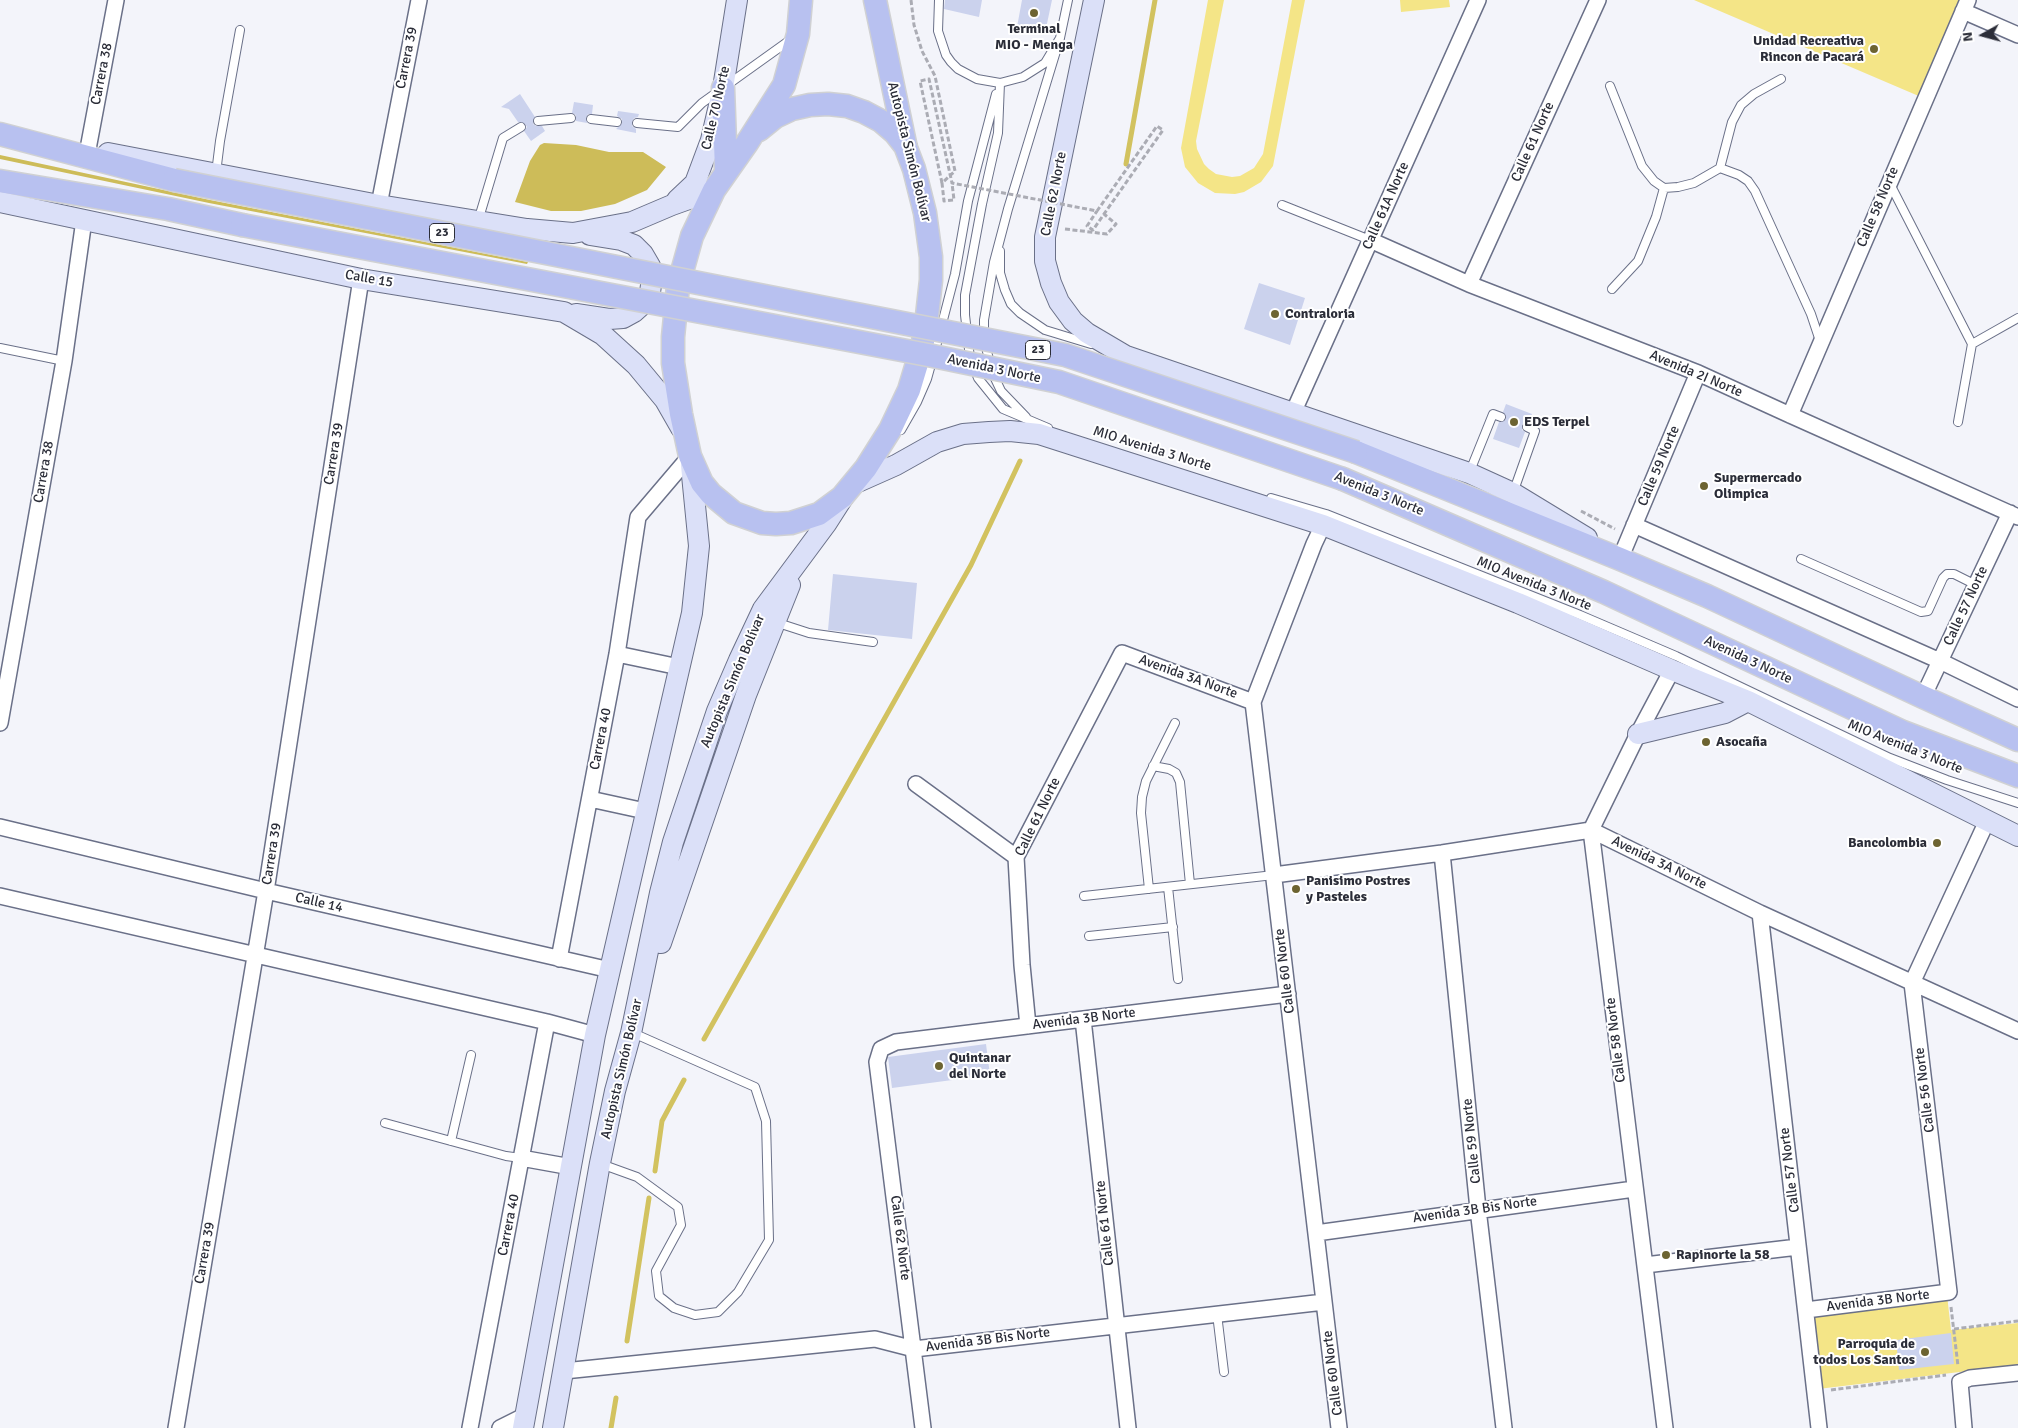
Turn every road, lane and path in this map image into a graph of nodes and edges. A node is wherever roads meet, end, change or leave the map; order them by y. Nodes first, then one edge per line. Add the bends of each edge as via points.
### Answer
1 (116, 0) edge
2 (418, 0) edge
3 (737, 0) edge
4 (801, 0) edge
5 (911, 0) edge
6 (939, 0) edge
7 (1068, 0) edge
8 (1094, 0) edge
9 (1478, 0) edge
10 (1598, 0) edge
11 (880, 4) edge
12 (1966, 6) edge
13 (240, 30) dead end
14 (798, 34) junction
15 (2018, 35) edge
16 (1060, 38) junction
17 (1781, 79) dead end
18 (1000, 83) junction
19 (1610, 86) dead end
20 (723, 88) junction
21 (571, 118) dead end
22 (591, 120) dead end
23 (538, 121) dead end
24 (617, 122) dead end
25 (637, 123) dead end
26 (522, 127) dead end
27 (0, 134) edge
28 (27, 140) junction
29 (748, 143) junction
30 (906, 148) junction
31 (88, 149) junction
32 (1720, 168) junction
33 (726, 170) junction
34 (216, 173) junction
35 (1889, 181) junction
36 (0, 182) edge
37 (942, 183) junction
38 (952, 184) junction
39 (1664, 188) junction
40 (714, 190) junction
41 (0, 202) edge
42 (379, 205) junction
43 (672, 205) junction
44 (1282, 205) dead end
45 (1097, 211) junction
46 (1104, 214) junction
47 (84, 220) junction
48 (478, 221) junction
49 (1058, 228) dead end
50 (573, 233) junction
51 (1370, 240) junction
52 (999, 242) junction
53 (362, 279) junction
54 (1469, 284) junction
55 (1612, 289) dead end
56 (564, 312) junction
57 (2018, 318) edge
58 (1820, 342) junction
59 (1972, 344) junction
60 (0, 348) edge
61 (1126, 356) junction
62 (64, 361) junction
63 (1698, 372) junction
64 (1293, 413) junction
65 (1790, 416) junction
66 (1501, 417) dead end
67 (1029, 420) junction
68 (1958, 422) dead end
69 (1527, 428) dead end
70 (896, 438) dead end
71 (891, 446) dead end
72 (689, 447) junction
73 (1469, 473) junction
74 (851, 485) junction
75 (1240, 489) dead end
76 (1513, 493) junction
77 (1259, 495) dead end
78 (2014, 515) edge
79 (1323, 525) junction
80 (1634, 525) junction
81 (802, 555) junction
82 (1620, 559) junction
83 (1801, 559) dead end
84 (1976, 585) junction
85 (775, 622) junction
86 (873, 642) dead end
87 (1122, 653) joint
88 (617, 654) junction
89 (1940, 661) junction
90 (679, 666) junction
91 (1672, 670) junction
92 (1923, 698) junction
93 (2018, 699) edge
94 (1748, 701) junction
95 (1253, 702) junction
96 (0, 723) edge
97 (1176, 723) dead end
98 (1638, 734) junction
99 (2018, 740) edge
100 (1153, 766) junction
101 (2018, 776) edge
102 (916, 784) dead end
103 (590, 799) junction
104 (2018, 803) edge
105 (645, 811) junction
106 (1987, 821) junction
107 (0, 827) edge
108 (1591, 830) junction
109 (2018, 836) edge
110 (1442, 853) junction
111 (1016, 857) junction
112 (1274, 875) junction
113 (1190, 884) junction
114 (1168, 887) junction
115 (1149, 889) junction
116 (266, 891) junction
117 (0, 896) edge
118 (1084, 896) dead end
119 (1760, 913) junction
120 (1173, 927) junction
121 (1089, 936) dead end
122 (255, 954) junction
123 (559, 959) junction
124 (610, 970) junction
125 (1178, 979) dead end
126 (1912, 983) junction
127 (1288, 994) junction
128 (1083, 1019) junction
129 (547, 1022) junction
130 (1028, 1026) junction
131 (2018, 1031) edge
132 (631, 1033) junction
133 (595, 1035) junction
134 (881, 1049) joint
135 (471, 1055) dead end
136 (385, 1124) dead end
137 (451, 1141) junction
138 (521, 1158) junction
139 (600, 1163) junction
140 (571, 1167) junction
141 (1634, 1189) junction
142 (1478, 1209) junction
143 (1316, 1232) junction
144 (1798, 1247) junction
145 (1645, 1265) junction
146 (1949, 1292) junction
147 (1324, 1302) junction
148 (1806, 1310) junction
149 (1217, 1314) junction
150 (2018, 1321) edge
151 (1116, 1326) junction
152 (1954, 1329) junction
153 (914, 1349) junction
154 (564, 1370) junction
155 (1224, 1372) dead end
156 (2018, 1373) edge
157 (1956, 1377) junction
158 (1815, 1392) junction
159 (524, 1421) edge
160 (176, 1428) edge
161 (470, 1428) edge
162 (500, 1428) edge
163 (553, 1428) edge
164 (923, 1428) edge
165 (1128, 1428) edge
166 (1339, 1428) edge
167 (1504, 1428) edge
168 (1665, 1428) edge
169 (1819, 1428) edge
170 (1964, 1428) edge

1 - 31 street, Carrera 38
2 - 42 street, Carrera 39
3 - 20 street, Calle 70 Norte
4 - 14 main road
5 - 37 path via 922,51 935,76 955,171
6 - 18 lane via 938,31 951,62 977,79
7 - 16 lane
8 - 61 street, Calle 62 Norte via 1047,223 1045,260 1055,293 1073,321
9 - 51 street, Calle 61A Norte
10 - 54 street, Calle 61 Norte
11 - 30 main road, Autopista Simón Bolívar via 880,30
12 - 15 street
12 - 35 street, Calle 58 Norte
13 - 34 lane
14 - 20 lane
14 - 29 main road via 784,85
16 - 18 lane via 1046,63 1023,77
16 - 52 lane
17 - 32 lane via 1741,105 1732,122
18 - 67 lane, MIO Avenida 3 Norte via 998,133 965,294 965,316 970,358 978,378 1003,409
18 - 70 lane via 968,201 938,343 918,402
19 - 39 lane via 1642,166
20 - 25 lane via 678,127
20 - 33 main road
20 - 43 street, Calle 70 Norte via 711,140 695,184
21 - 23 lane
22 - 24 lane
26 - 48 lane via 504,138
27 - 28 main road, 23
28 - 31 street
28 - 82 main road, Avenida 3 Norte / 23, bridge via 174,180 1065,355 1356,452
29 - 30 main road via 760,129 792,109 828,104 847,106 881,121
29 - 33 main road
30 - 74 main road, Autopista Simón Bolívar via 920,191 929,235 931,280 926,325 916,368 900,410 878,449
31 - 34 street
32 - 39 lane via 1694,183
32 - 58 lane via 1739,174 1755,190 1811,314
33 - 40 main road
34 - 42 street
35 - 58 street, Calle 58 Norte
35 - 59 lane
36 - 101 main road, Avenida 3 Norte / 23, bridge via 168,209 1058,382 1343,479 1604,592 1903,732
37 - 38 path via 944,201 954,200
37 - 38 path, bridge via 920,81 929,79
38 - 45 path, bridge
39 - 55 lane via 1638,261
40 - 43 street
40 - 72 main road via 687,253 674,311 673,363
41 - 47 street, Calle 15
42 - 48 street
43 - 50 street via 632,222
44 - 51 lane
45 - 46 path via 1087,226 1093,230
45 - 46 path, bridge via 1157,126 1164,130
46 - 49 path via 1116,224 1107,234
47 - 53 street, Calle 15
47 - 62 street, Carrera 38
48 - 50 street
50 - 56 street via 634,245 647,260 652,279 644,303 622,318
51 - 54 street, Avenida 2I Norte
51 - 64 street, Calle 61A Norte
52 - 61 lane via 1000,273 1012,304 1020,313 1046,330
52 - 67 lane via 986,300 984,339 992,372 1001,391
53 - 56 street, Calle 15
53 - 116 street, Carrera 39
54 - 63 street, Avenida 2I Norte
56 - 72 street, Calle 15 via 603,335 636,365 664,400
57 - 59 lane
58 - 65 street, Calle 58 Norte
59 - 68 lane
60 - 62 lane
61 - 64 street, Avenida 3 Norte
62 - 96 street, Carrera 38
63 - 65 street, Avenida 2I Norte
63 - 80 street, Calle 59 Norte
64 - 73 street, Avenida 3 Norte
65 - 78 street, Avenida 2I Norte
66 - 73 lane via 1493,414
67 - 75 lane, MIO Avenida 3 Norte via 1126,456
69 - 76 lane via 1535,431
71 - 74 lane
72 - 74 main road via 702,483 711,494 734,513 762,522 791,523 818,514
72 - 88 street, Carrera 40 via 638,517
72 - 90 street via 700,546 692,613
73 - 76 street, Avenida 3 Norte
74 - 79 street via 937,442 963,434 1010,431 1039,434
74 - 81 street, Autopista Simón Bolívar
76 - 82 street, Avenida 3 Norte
77 - 104 lane, MIO Avenida 3 Norte via 1326,514 1580,615 1676,656 1890,758
78 - 84 street, Calle 57 Norte
79 - 91 street via 1518,603
79 - 95 street, Calle 60 Norte
80 - 82 street, Calle 59 Norte
80 - 89 street
81 - 85 street
81 - 132 street, Autopista Simón Bolívar via 763,609 717,711 673,842
82 - 92 main road, Avenida 3 Norte via 1707,596
83 - 84 lane via 1921,612 1928,611 1947,574
84 - 89 street, Calle 57 Norte
85 - 86 lane via 808,633
85 - 132 street via 693,846
87 - 95 street, Avenida 3A Norte
87 - 111 street, Calle 61 Norte
88 - 90 street
88 - 103 street, Carrera 40
89 - 92 street, Calle 57 Norte
89 - 93 street
90 - 105 street
91 - 94 street
91 - 98 street
92 - 99 main road, Avenida 3 Norte
94 - 98 street via 1725,713
94 - 106 street
95 - 112 street, Calle 60 Norte
97 - 100 lane
98 - 108 street
100 - 113 lane via 1176,773 1180,782
100 - 115 lane via 1146,781 1141,813
102 - 111 street
103 - 105 street
103 - 123 street, Carrera 40
105 - 124 street
106 - 109 street
106 - 126 street
107 - 116 street, Calle 14
108 - 110 street
108 - 119 street, Avenida 3A Norte
108 - 141 street, Calle 58 Norte
110 - 112 street
110 - 142 street, Calle 59 Norte
111 - 130 street, Calle 61 Norte
112 - 113 lane
112 - 127 street, Calle 60 Norte
113 - 114 lane
114 - 115 lane
114 - 120 lane
115 - 118 lane
116 - 122 street, Carrera 39
116 - 123 street, Calle 14
117 - 122 street
119 - 126 street, Avenida 3A Norte
119 - 144 street, Calle 57 Norte
120 - 121 lane
120 - 125 lane
122 - 129 street
122 - 160 street, Carrera 39
123 - 124 street, Calle 14
124 - 133 street
126 - 131 street, Avenida 3A Norte
126 - 146 street, Calle 56 Norte
127 - 128 street, Avenida 3B Norte
127 - 143 street, Calle 60 Norte
128 - 130 street, Avenida 3B Norte
128 - 151 street, Calle 61 Norte
129 - 133 street
129 - 138 street, Carrera 40
130 - 134 street, Avenida 3B Norte via 896,1042
132 - 139 street, Autopista Simón Bolívar
132 - 139 lane via 755,1087 766,1121 770,1240 738,1292 718,1312 696,1315 674,1308 659,1296 656,1271 681,1225 678,1207 637,1177
133 - 140 street
134 - 153 street, Calle 62 Norte via 877,1062
135 - 137 lane
136 - 137 lane
137 - 138 lane
138 - 140 street
138 - 161 street, Carrera 40
139 - 154 street, Autopista Simón Bolívar
140 - 159 street
141 - 142 street, Avenida 3B Bis Norte
141 - 145 street, Calle 58 Norte
142 - 143 street, Avenida 3B Bis Norte
142 - 167 street, Calle 59 Norte
143 - 147 street, Calle 60 Norte
144 - 145 street
144 - 148 street, Calle 57 Norte
145 - 168 street, Calle 58 Norte
146 - 148 street, Avenida 3B Norte
146 - 152 path
147 - 149 street, Avenida 3B Bis Norte
147 - 166 street, Calle 60 Norte
148 - 158 street, Calle 57 Norte
149 - 151 street, Avenida 3B Bis Norte
149 - 155 lane
150 - 152 path
151 - 153 street, Avenida 3B Bis Norte
151 - 165 street, Calle 61 Norte
152 - 157 path
153 - 154 street, Avenida 3B Bis Norte via 875,1339
153 - 164 street, Calle 62 Norte
154 - 163 street, Autopista Simón Bolívar
156 - 157 street
157 - 158 path
157 - 170 street
158 - 169 street, Calle 57 Norte
159 - 162 street

